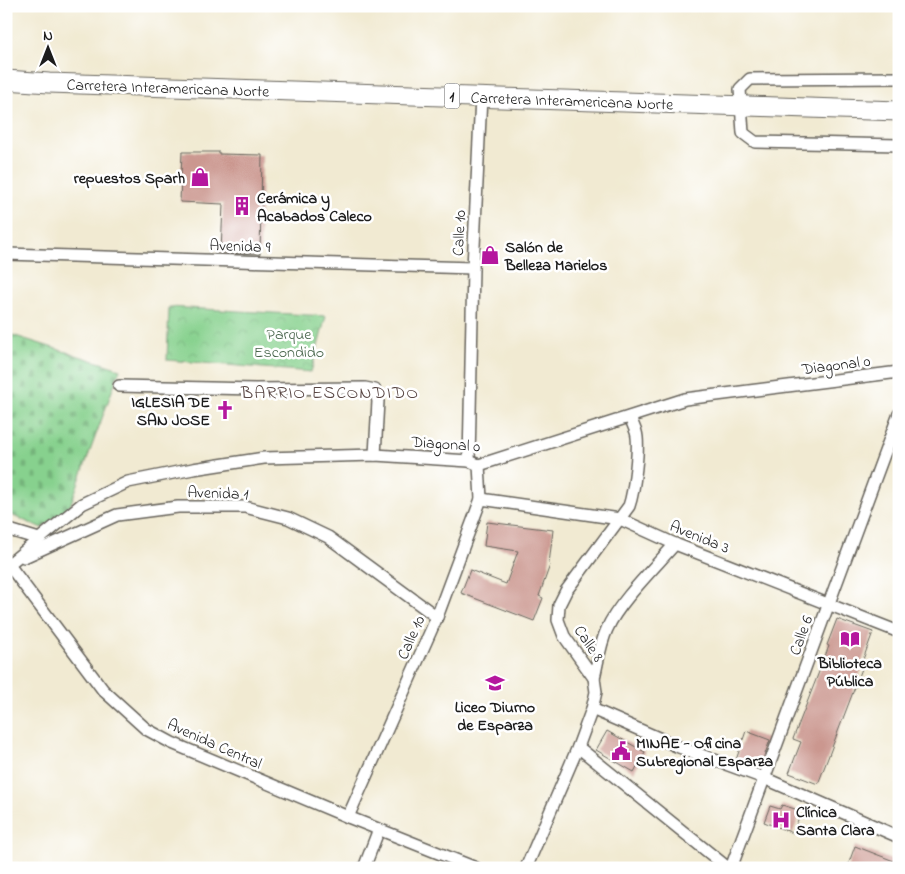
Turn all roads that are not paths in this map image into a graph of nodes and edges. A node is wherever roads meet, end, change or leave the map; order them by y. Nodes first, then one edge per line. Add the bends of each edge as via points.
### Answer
1 (899, 78) edge
2 (6, 80) edge
3 (481, 96) junction
4 (741, 107) junction
5 (899, 111) edge
6 (899, 145) edge
7 (6, 254) edge
8 (473, 268) junction
9 (899, 372) edge
10 (119, 386) dead end
11 (899, 414) edge
12 (630, 417) junction
13 (375, 455) junction
14 (474, 463) junction
15 (482, 499) junction
16 (620, 519) junction
17 (6, 529) edge
18 (39, 539) junction
19 (675, 544) junction
20 (7, 563) edge
21 (828, 605) junction
22 (436, 616) junction
23 (899, 632) edge
24 (594, 678) junction
25 (592, 709) junction
26 (578, 747) junction
27 (764, 778) junction
28 (348, 817) junction
29 (379, 829) junction
30 (899, 837) edge
31 (364, 868) edge
32 (476, 868) edge
33 (526, 868) edge
34 (729, 868) edge

1 - 4 street via 750,79 740,89
2 - 3 highway, Carretera Interamericana Norte / 1
3 - 4 highway, Carretera Interamericana Norte / 1
3 - 8 street, Calle 10
4 - 5 highway, Carretera Interamericana Norte / 1
4 - 6 street via 743,133 755,142
7 - 8 street, Avenida 9
8 - 14 street, Calle 10
9 - 12 street, Diagonal 0 via 685,399
10 - 13 street via 374,390 378,401
11 - 21 street, Calle 6
12 - 14 street, Diagonal 0
12 - 16 street, Calle 8 via 636,433 636,468 633,496
13 - 14 street, Diagonal 0
13 - 18 street, Diagonal 0 via 264,458 128,482 82,504
14 - 15 street, Calle 10
15 - 16 street, Avenida 3
15 - 22 street, Calle 10
16 - 19 street, Avenida 3
16 - 24 street, Calle 8 via 559,605 558,620 564,636
17 - 18 street
18 - 20 street, Diagonal 0
19 - 21 street, Avenida 3
19 - 24 street via 624,602 607,627
20 - 22 street, Avenida 1 via 117,515 178,507 246,507 288,518 328,538
20 - 28 street, Avenida Central via 103,690 146,729
21 - 23 street, Avenida 3
21 - 27 street, Calle 6
22 - 28 street, Calle 10
24 - 25 street, Calle 8 via 596,692
25 - 26 street, Calle 8
25 - 27 street via 679,747
26 - 33 street, Calle 8
26 - 34 street
27 - 30 street
27 - 34 street, Calle 6
28 - 29 street, Avenida Central
29 - 31 street
29 - 32 street, Avenida Central

